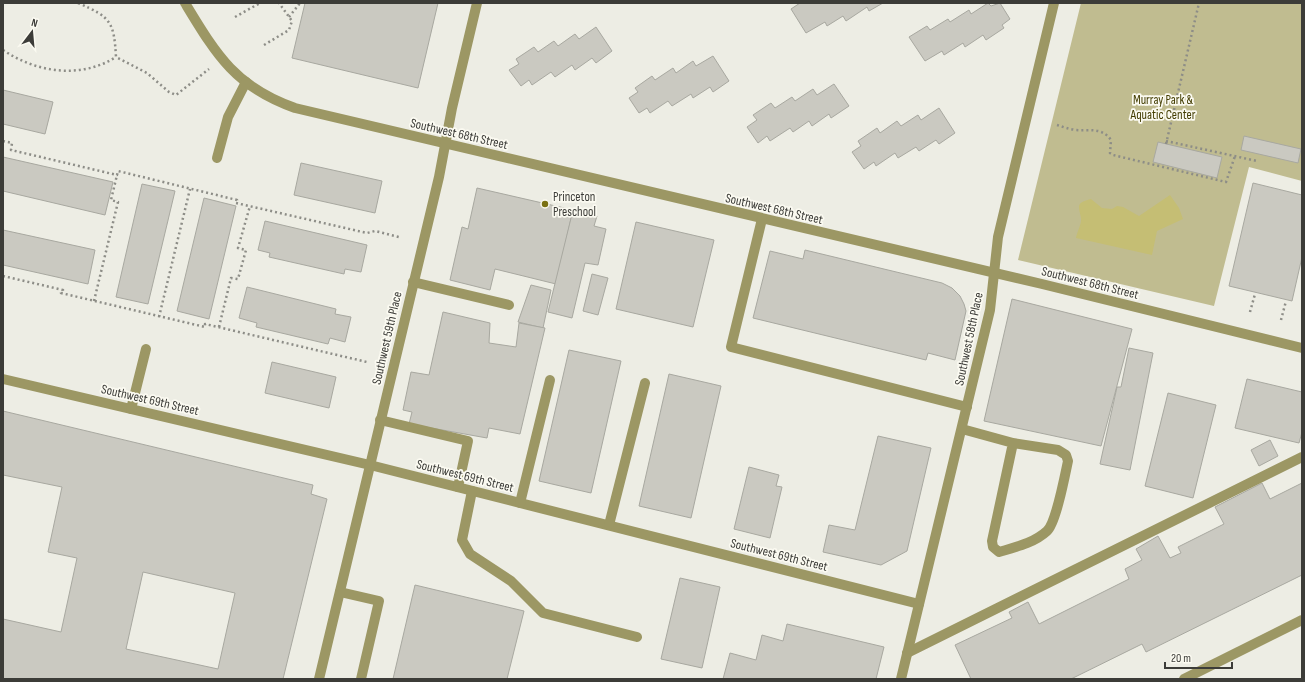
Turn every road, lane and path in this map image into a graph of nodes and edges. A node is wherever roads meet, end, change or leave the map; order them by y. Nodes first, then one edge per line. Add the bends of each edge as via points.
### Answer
1 (78, 3) edge
2 (185, 3) edge
3 (260, 3) edge
4 (279, 3) edge
5 (300, 3) edge
6 (477, 3) edge
7 (1054, 3) edge
8 (1199, 3) edge
9 (235, 17) dead end
10 (289, 17) junction
11 (264, 45) dead end
12 (3, 50) edge
13 (116, 57) junction
14 (211, 67) dead end
15 (246, 82) junction
16 (1057, 125) dead end
17 (3, 141) edge
18 (445, 143) junction
19 (1235, 156) junction
20 (217, 158) dead end
21 (1257, 161) dead end
22 (117, 175) junction
23 (190, 189) junction
24 (250, 206) junction
25 (762, 219) junction
26 (399, 237) dead end
27 (994, 274) junction
28 (3, 276) edge
29 (414, 282) junction
30 (1255, 294) dead end
31 (94, 301) junction
32 (1286, 302) dead end
33 (510, 305) dead end
34 (1250, 312) dead end
35 (159, 317) junction
36 (1281, 320) dead end
37 (219, 327) junction
38 (1302, 348) edge
39 (146, 349) dead end
40 (367, 362) dead end
41 (3, 379) edge
42 (550, 380) dead end
43 (646, 383) dead end
44 (967, 407) junction
45 (131, 409) junction
46 (380, 420) junction
47 (962, 429) junction
48 (1013, 443) junction
49 (1302, 457) edge
50 (370, 465) junction
51 (458, 487) junction
52 (472, 491) junction
53 (520, 503) junction
54 (609, 525) junction
55 (340, 592) junction
56 (919, 604) junction
57 (1302, 620) edge
58 (636, 637) dead end
59 (907, 653) junction
60 (319, 679) edge
61 (361, 679) edge
62 (901, 679) edge
63 (1184, 679) edge

1 - 13 path via 105,16 114,32
2 - 15 street, Southwest 68th Street via 221,58
3 - 9 path
4 - 10 path
5 - 10 path
6 - 18 street, Southwest 59th Place
7 - 27 street, Southwest 58th Place via 998,237
8 - 19 path via 1166,142
10 - 11 path via 292,21 290,30
12 - 13 path via 28,63 64,71 89,69 103,65
13 - 14 path via 147,73 176,95
15 - 18 street, Southwest 68th Street via 268,97 295,108
15 - 20 street via 228,116
16 - 19 path via 1104,133 1111,140 1110,153 1113,155 1226,182
17 - 22 path via 12,143 11,150
18 - 25 street, Southwest 68th Street
18 - 29 street, Southwest 59th Place
19 - 21 path
22 - 23 path via 118,171
22 - 31 path via 111,200 118,202
23 - 24 path via 237,200 236,203
23 - 35 path
24 - 26 path via 367,233 374,231
24 - 37 path via 238,248 246,250 238,279 231,278
25 - 27 street, Southwest 68th Street
25 - 44 street via 731,347
27 - 38 street, Southwest 68th Street
27 - 44 street, Southwest 58th Place via 990,310
28 - 31 path via 62,290 62,293
29 - 33 street
29 - 46 street, Southwest 59th Place
30 - 34 path
31 - 35 path
32 - 36 path
35 - 37 path via 205,327 206,324
37 - 40 path
39 - 45 street
41 - 45 street, Southwest 69th Street
42 - 53 street
43 - 54 street
44 - 47 street, Southwest 58th Place
45 - 50 street, Southwest 69th Street
46 - 50 street, Southwest 59th Place
46 - 51 street via 468,441
47 - 48 street
47 - 56 street, Southwest 58th Place
48 - 48 street via 992,541 993,547 999,552 1032,542 1048,530 1055,515 1068,461 1066,455 1058,450
49 - 59 street
50 - 51 street, Southwest 69th Street
50 - 55 street, Southwest 59th Place
51 - 52 street, Southwest 69th Street
52 - 53 street, Southwest 69th Street
52 - 58 street via 462,540 470,554 511,581 542,613
53 - 54 street, Southwest 69th Street
54 - 56 street, Southwest 69th Street
55 - 60 street, Southwest 59th Place
55 - 61 street via 379,601
56 - 59 street, Southwest 58th Place
57 - 63 street
59 - 62 street, Southwest 58th Place

